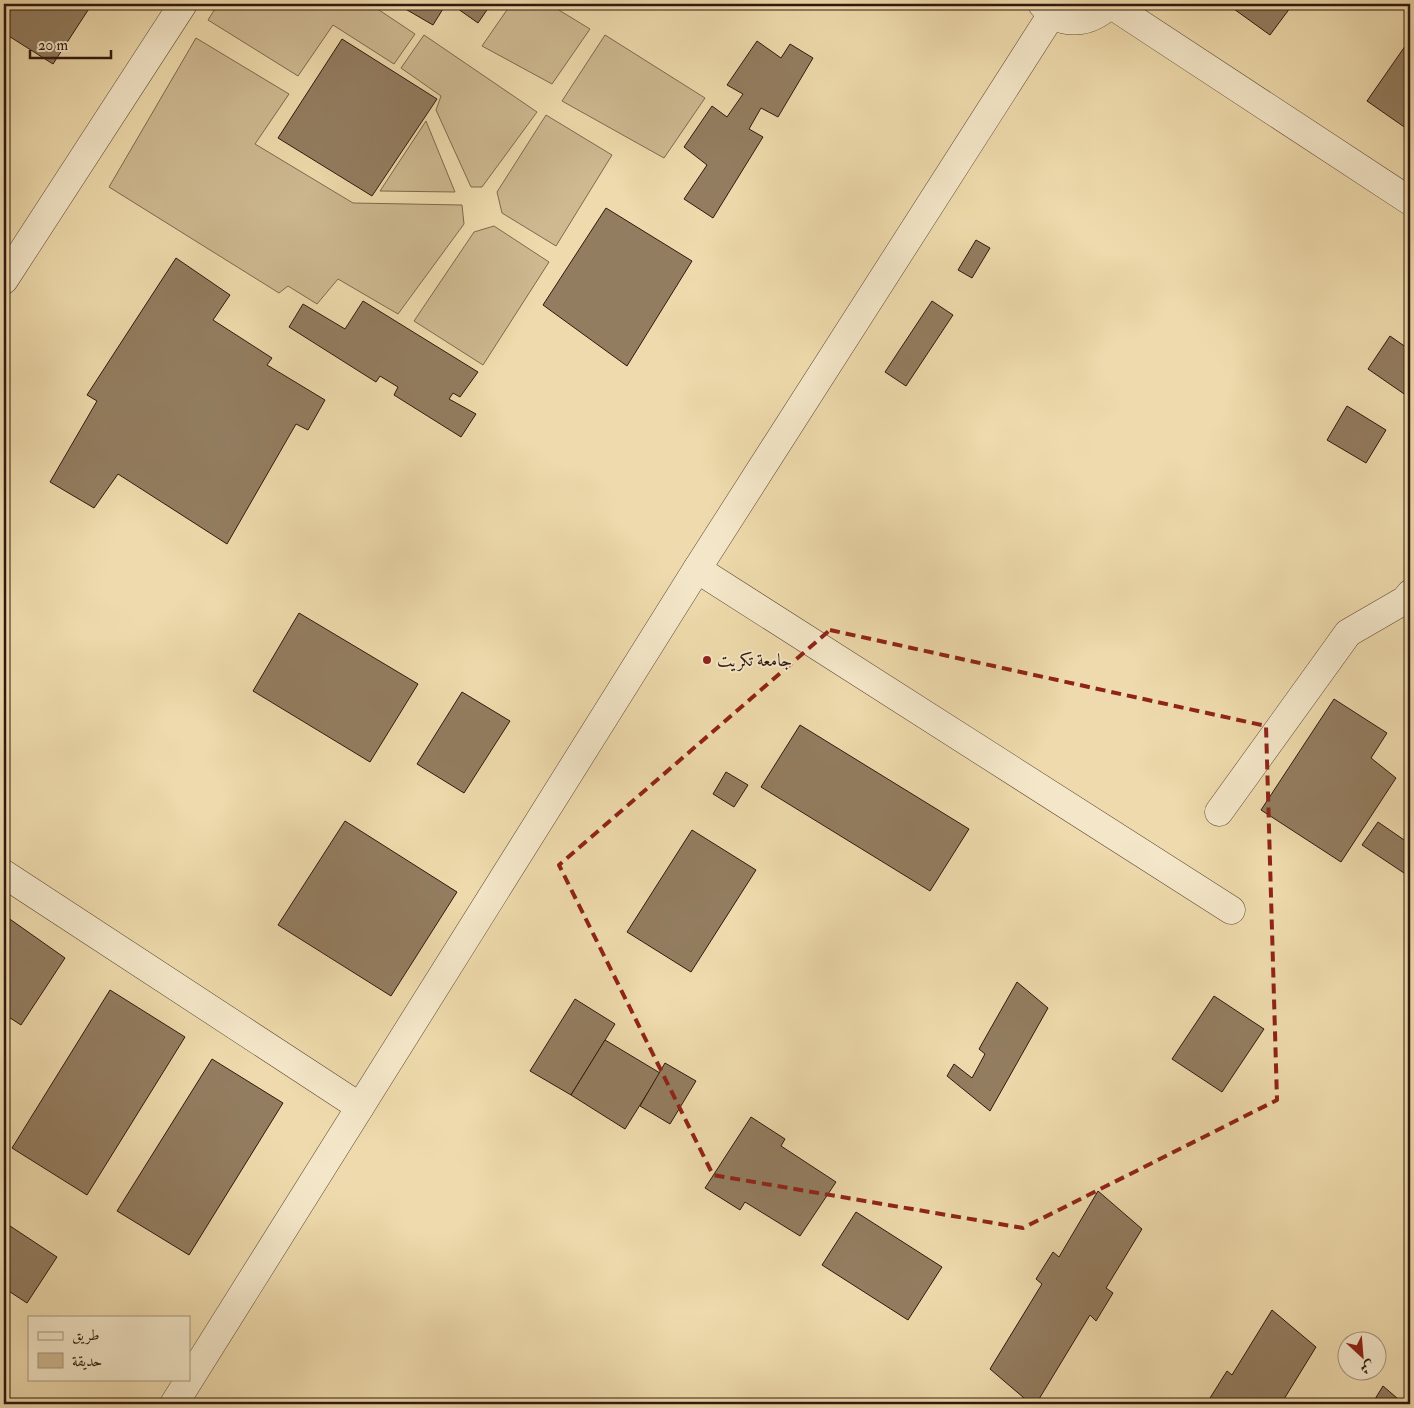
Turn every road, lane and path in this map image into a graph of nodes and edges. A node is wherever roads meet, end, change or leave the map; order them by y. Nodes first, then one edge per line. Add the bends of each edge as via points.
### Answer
1 (183, 4) edge
2 (1110, 4) edge
3 (1047, 9) edge
4 (1410, 201) edge
5 (4, 280) edge
6 (697, 569) junction
7 (1410, 594) edge
8 (1219, 812) dead end
9 (4, 874) edge
10 (1231, 910) dead end
11 (360, 1107) junction
12 (190, 1378) edge
13 (189, 1380) edge
14 (174, 1404) edge

1 - 5 street
2 - 3 street via 1089,19 1064,20
2 - 4 street
3 - 6 street
6 - 10 street
6 - 11 street
7 - 8 street via 1348,633
9 - 11 street
11 - 12 street
13 - 14 street

